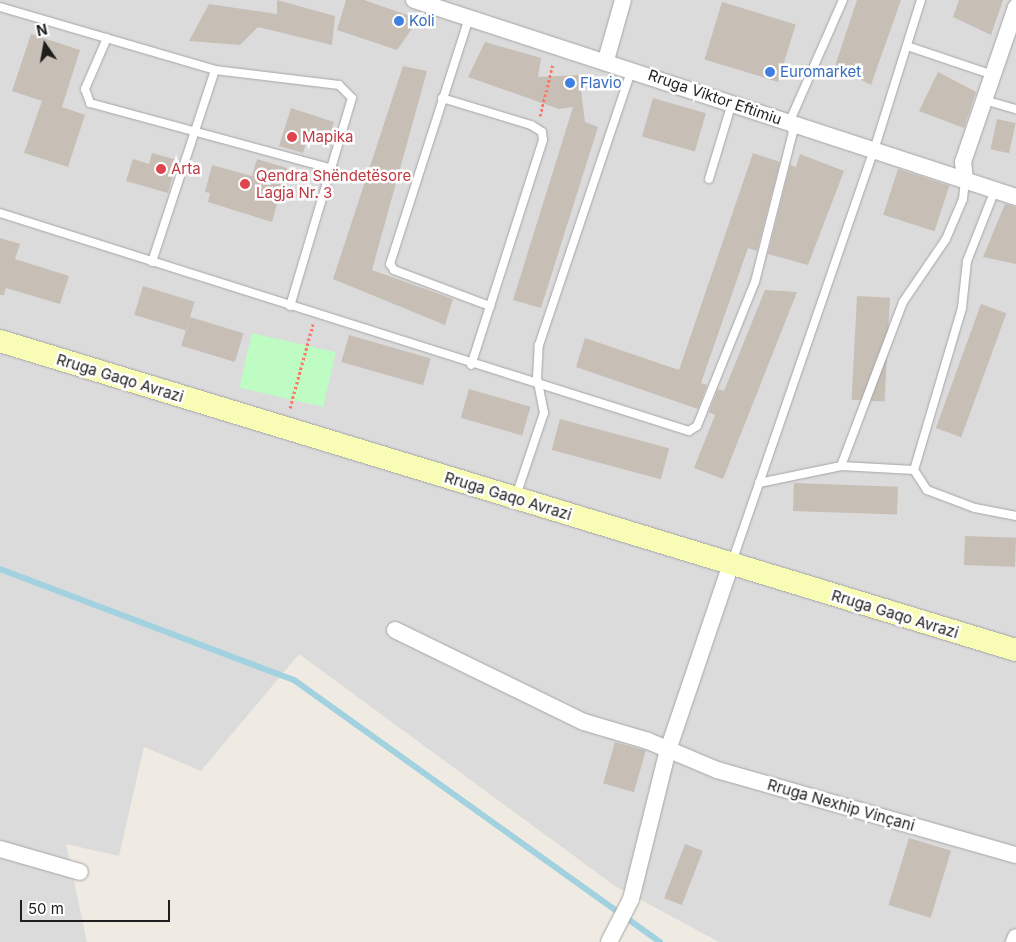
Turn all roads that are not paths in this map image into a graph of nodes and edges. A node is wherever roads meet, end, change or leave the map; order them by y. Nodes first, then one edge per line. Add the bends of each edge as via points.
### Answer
1 (414, 0) edge
2 (623, 0) edge
3 (844, 0) edge
4 (921, 0) edge
5 (0, 7) edge
6 (1016, 7) edge
7 (469, 17) junction
8 (107, 38) junction
9 (907, 46) junction
10 (606, 60) junction
11 (632, 68) junction
12 (215, 70) junction
13 (993, 75) junction
14 (442, 98) junction
15 (984, 100) junction
16 (732, 103) junction
17 (1016, 109) edge
18 (789, 123) junction
19 (196, 129) junction
20 (874, 150) junction
21 (333, 169) junction
22 (709, 179) dead end
23 (965, 180) junction
24 (994, 190) junction
25 (1016, 198) edge
26 (0, 213) edge
27 (152, 262) junction
28 (290, 306) junction
29 (490, 306) junction
30 (0, 341) edge
31 (471, 365) junction
32 (542, 387) junction
33 (842, 466) junction
34 (914, 470) junction
35 (759, 483) junction
36 (515, 498) junction
37 (1016, 516) edge
38 (731, 564) junction
39 (396, 630) dead end
40 (1016, 650) edge
41 (668, 750) junction
42 (0, 849) edge
43 (1016, 855) edge
44 (80, 872) dead end
45 (1016, 937) edge
46 (608, 942) edge
47 (1014, 942) edge

1 - 7 street, Rruga Viktor Eftimiu
2 - 10 street
3 - 18 lane
4 - 9 lane
5 - 8 lane
6 - 13 street
7 - 10 street, Rruga Viktor Eftimiu
7 - 14 lane
8 - 12 lane
8 - 19 lane via 85,89 90,103
9 - 13 lane
9 - 20 lane
10 - 11 street, Rruga Viktor Eftimiu
11 - 16 street, Rruga Viktor Eftimiu
11 - 32 lane via 539,344 537,378
12 - 19 lane
12 - 21 lane via 339,85 348,91 351,111
13 - 15 street
14 - 29 lane via 390,264 394,270
14 - 29 lane via 536,129 543,140
15 - 17 lane
15 - 23 street via 963,162
16 - 18 street, Rruga Viktor Eftimiu
16 - 22 lane
18 - 20 street, Rruga Viktor Eftimiu
18 - 32 lane via 793,132 755,282 697,426 680,432
19 - 21 lane
19 - 27 lane
20 - 23 street, Rruga Viktor Eftimiu
20 - 35 lane
21 - 28 lane
23 - 24 street, Rruga Viktor Eftimiu
23 - 33 lane via 963,199 946,239 902,302
24 - 25 street, Rruga Viktor Eftimiu
24 - 34 lane via 967,260 962,308
26 - 27 lane
27 - 28 lane
28 - 31 lane
29 - 31 lane
30 - 36 main road, Rruga Gaqo Avrazi
31 - 32 lane
32 - 36 lane via 544,413
33 - 34 lane
33 - 35 lane
34 - 37 lane via 927,490 974,508
35 - 38 lane
36 - 38 main road, Rruga Gaqo Avrazi
38 - 40 main road, Rruga Gaqo Avrazi
38 - 41 street
39 - 41 street, Rruga Nexhip Vinçani via 558,712
41 - 43 street, Rruga Nexhip Vinçani via 717,770
41 - 46 street via 631,899
42 - 44 street
45 - 47 street

